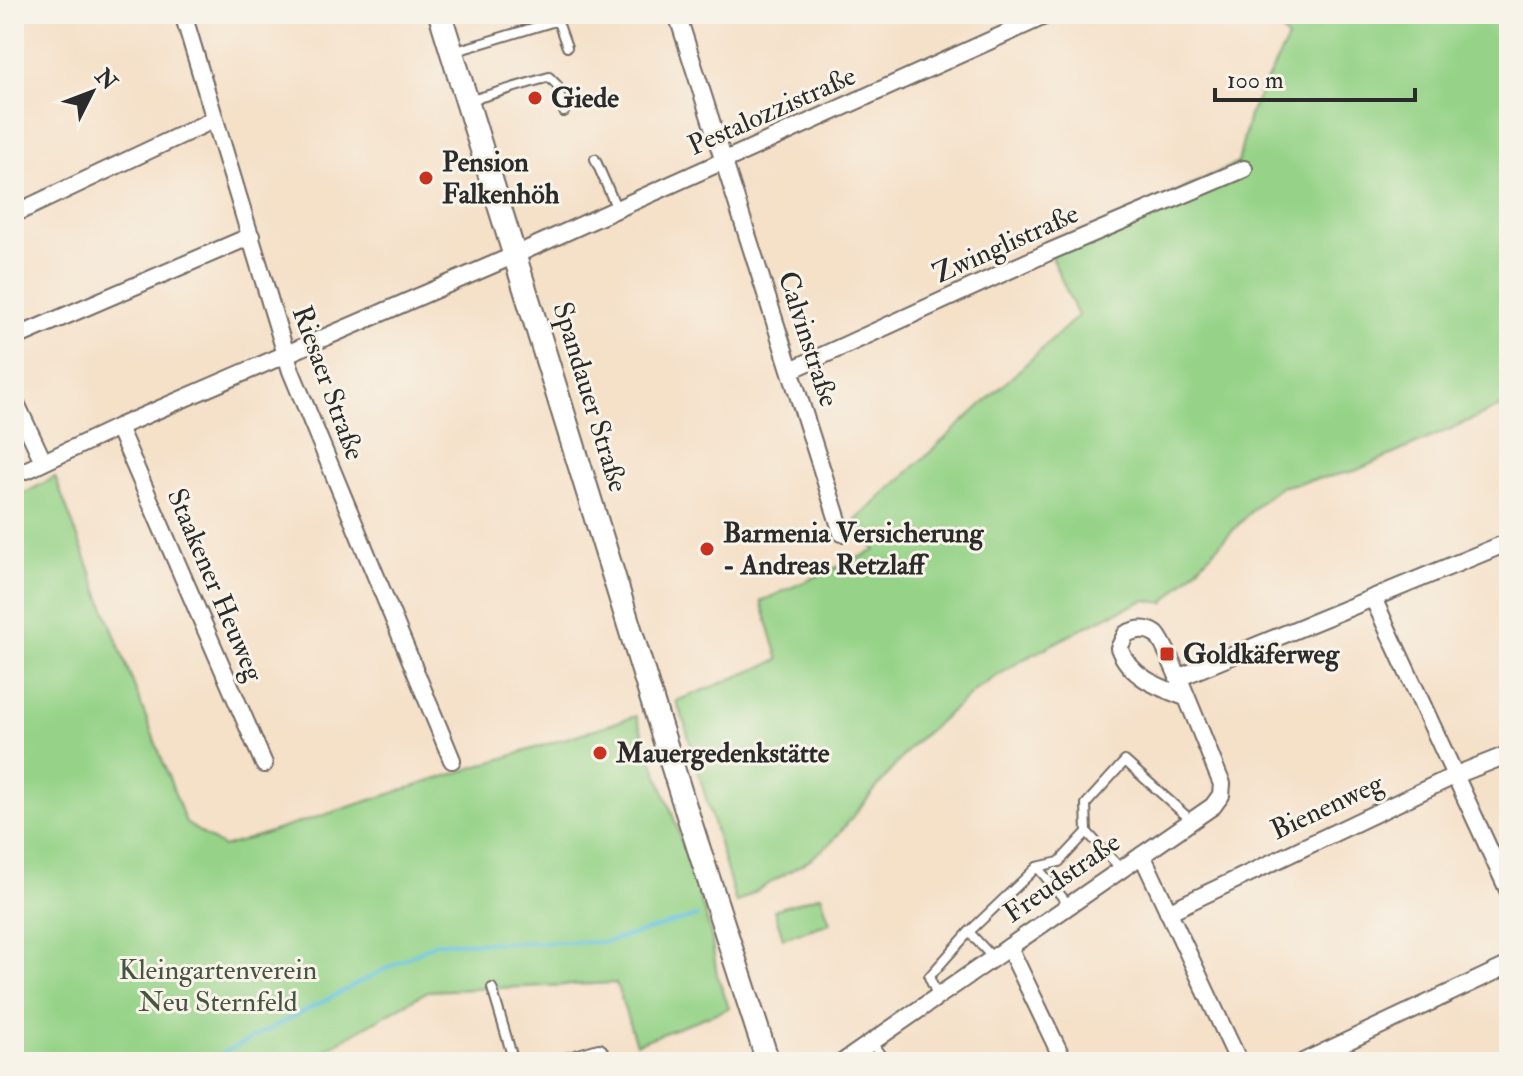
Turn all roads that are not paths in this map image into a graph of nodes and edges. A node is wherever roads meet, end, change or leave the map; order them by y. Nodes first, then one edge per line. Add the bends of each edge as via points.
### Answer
1 (183, 14) edge
2 (440, 14) edge
3 (677, 14) edge
4 (1049, 14) edge
5 (567, 47) dead end
6 (452, 52) junction
7 (468, 102) junction
8 (564, 112) dead end
9 (215, 119) junction
10 (595, 159) dead end
11 (723, 162) junction
12 (1244, 169) dead end
13 (617, 209) junction
14 (14, 214) edge
15 (251, 236) junction
16 (515, 255) junction
17 (14, 338) edge
18 (286, 354) junction
19 (791, 370) junction
20 (14, 399) edge
21 (118, 427) junction
22 (43, 461) junction
23 (27, 470) dead end
24 (842, 533) dead end
25 (1509, 542) edge
26 (1373, 598) junction
27 (1178, 678) junction
28 (1185, 697) junction
29 (1509, 754) edge
30 (452, 760) dead end
31 (264, 764) dead end
32 (1456, 775) junction
33 (1193, 821) junction
34 (1087, 832) junction
35 (1142, 855) junction
36 (1037, 867) junction
37 (1121, 869) junction
38 (1509, 892) edge
39 (1069, 905) junction
40 (1168, 912) junction
41 (969, 932) junction
42 (1009, 947) junction
43 (993, 958) junction
44 (1509, 965) edge
45 (492, 988) dead end
46 (938, 997) junction
47 (872, 1043) junction
48 (599, 1052) dead end
49 (514, 1062) edge
50 (566, 1062) edge
51 (768, 1062) edge
52 (843, 1062) edge
53 (886, 1062) edge
54 (1064, 1062) edge
55 (1239, 1062) edge
56 (1303, 1062) edge

1 - 9 street, Riesaer Straße
2 - 6 main road, Spandauer Straße
3 - 11 street, Calvinstraße
4 - 11 street, Pestalozzistraße
5 - 6 lane via 558,22 552,22
6 - 7 main road, Spandauer Straße
7 - 8 lane via 549,77 557,85
7 - 16 main road, Spandauer Straße
9 - 14 street
9 - 15 street, Riesaer Straße
10 - 13 lane
11 - 13 street, Pestalozzistraße
11 - 19 street, Calvinstraße
12 - 19 street, Zwinglistraße
13 - 16 street, Pestalozzistraße
15 - 17 street
15 - 18 street, Riesaer Straße
16 - 18 street
16 - 51 main road, Spandauer Straße
18 - 21 street
18 - 30 street, Riesaer Straße
19 - 24 street, Calvinstraße
20 - 22 street
21 - 22 street
21 - 31 street, Staakener Heuweg
22 - 23 street
25 - 26 street
26 - 27 street
26 - 32 street
27 - 28 street, Freudstraße
27 - 28 street, Freudstraße via 1154,633 1142,629 1126,634 1119,648 1124,662 1146,680
28 - 33 street, Freudstraße via 1222,784 1213,806
29 - 32 street, Bienenweg
32 - 38 street
32 - 40 street, Bienenweg
33 - 34 lane via 1125,761 1086,804
33 - 35 street, Freudstraße
34 - 36 lane via 1059,862
34 - 37 lane
35 - 37 street, Freudstraße
35 - 40 street
36 - 39 lane
36 - 41 lane
37 - 39 street, Freudstraße
39 - 42 street, Freudstraße
40 - 55 street
41 - 43 lane
41 - 46 lane via 929,977
42 - 43 street, Freudstraße
42 - 54 street
43 - 46 street, Freudstraße
44 - 56 street
45 - 49 lane
46 - 47 street, Freudstraße
47 - 52 street, Freudstraße
47 - 53 lane
48 - 50 street

